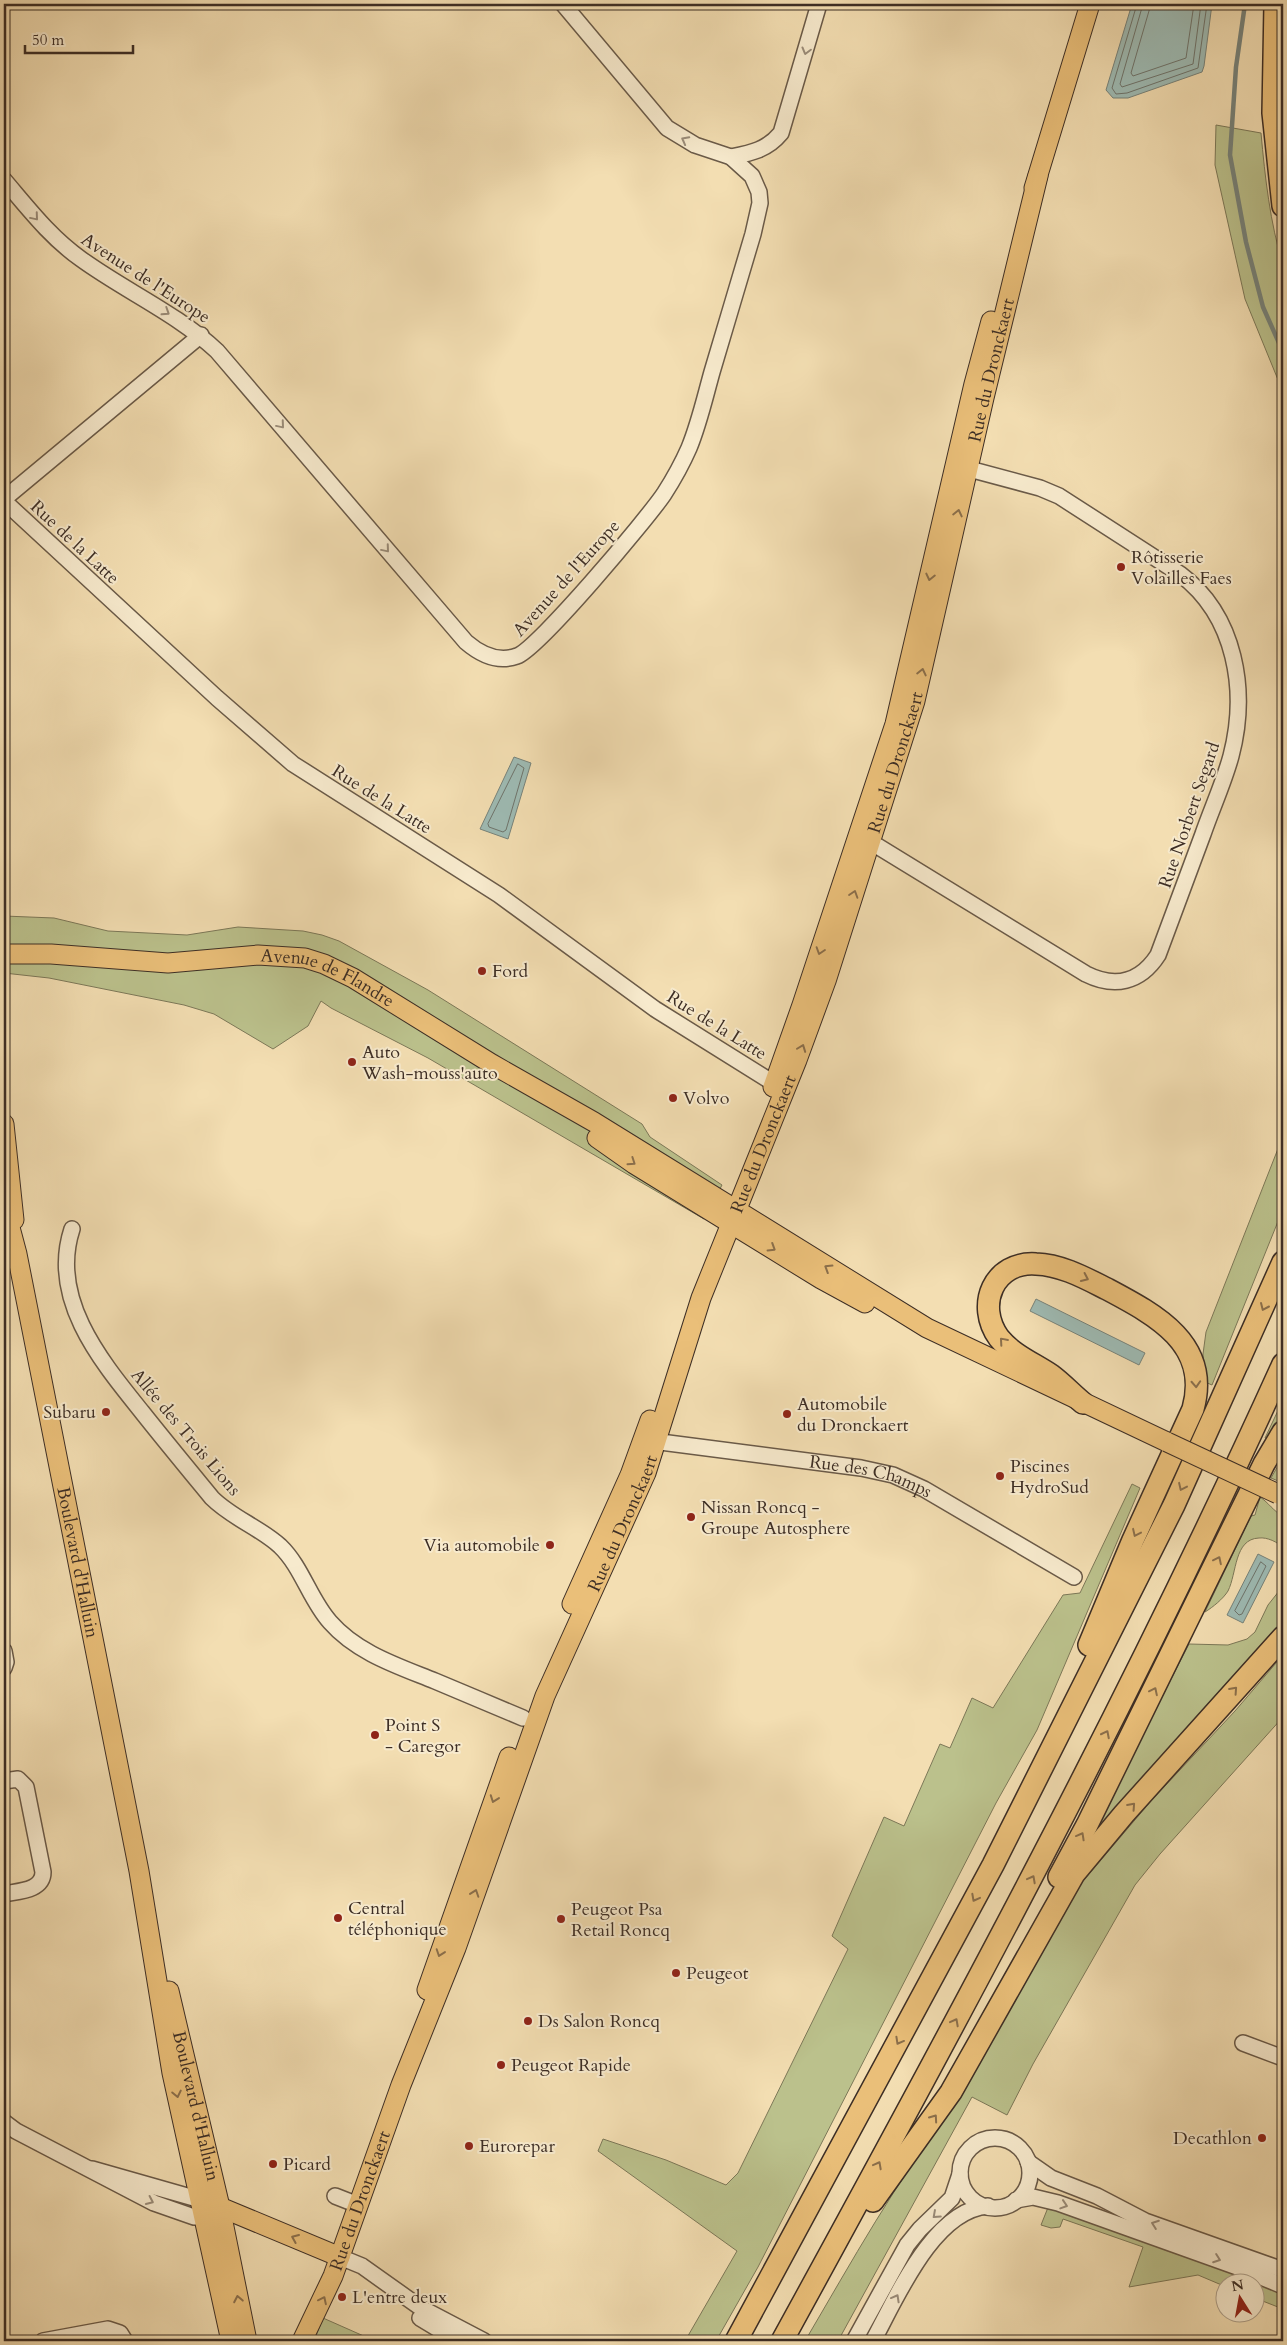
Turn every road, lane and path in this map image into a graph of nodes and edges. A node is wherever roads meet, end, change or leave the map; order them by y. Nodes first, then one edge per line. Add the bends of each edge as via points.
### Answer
1 (563, 4) edge
2 (819, 4) edge
3 (1090, 4) edge
4 (1275, 4) edge
5 (731, 157) junction
6 (4, 180) edge
7 (1283, 206) edge
8 (201, 335) junction
9 (961, 467) junction
10 (4, 500) edge
11 (864, 839) junction
12 (4, 943) edge
13 (4, 954) edge
14 (143, 961) junction
15 (775, 1084) junction
16 (4, 1124) edge
17 (4, 1206) edge
18 (729, 1213) junction
19 (72, 1229) dead end
20 (17, 1254) junction
21 (1283, 1262) edge
22 (1283, 1364) edge
23 (1083, 1403) junction
24 (1283, 1432) edge
25 (650, 1440) junction
26 (1281, 1495) edge
27 (1074, 1577) dead end
28 (1283, 1637) edge
29 (4, 1651) edge
30 (4, 1668) edge
31 (523, 1718) junction
32 (4, 1781) edge
33 (993, 1865) junction
34 (4, 1894) edge
35 (1016, 1975) junction
36 (1243, 2043) dead end
37 (1283, 2058) edge
38 (401, 2085) junction
39 (4, 2122) edge
40 (1028, 2162) junction
41 (960, 2174) junction
42 (334, 2196) dead end
43 (1016, 2200) junction
44 (358, 2205) junction
45 (988, 2206) junction
46 (209, 2208) junction
47 (340, 2257) junction
48 (1283, 2270) edge
49 (813, 2285) junction
50 (1283, 2286) edge
51 (43, 2341) edge
52 (125, 2341) edge
53 (232, 2341) edge
54 (247, 2341) edge
55 (302, 2341) edge
56 (458, 2341) edge
57 (484, 2341) edge
58 (736, 2341) edge
59 (782, 2341) edge
60 (854, 2341) edge
61 (873, 2341) edge

5 -> 1 street via 695,145 667,128
2 -> 5 street via 781,133 762,149
3 - 9 main road, Rue du Dronckaert via 982,354
4 - 7 highway via 1273,113
8 -> 5 street, Avenue de l'Europe via 459,635 491,657 519,656 549,629 655,506 689,448 760,203 752,176
6 -> 8 street, Avenue de l'Europe via 43,226 70,251
8 - 10 street
9 - 11 main road, Rue du Dronckaert
9 - 11 street, Rue Norbert Segard via 1059,496 1198,589 1221,622 1234,658 1238,712 1231,755 1158,955 1137,976 1120,981 1104,982 1086,974
10 - 15 street, Rue de la Latte via 210,692 298,768 499,895 655,1009
11 -> 15 main road, Rue du Dronckaert
18 -> 11 main road, Rue du Dronckaert via 803,1045
12 - 14 main road, Avenue de Flandre via 54,943
13 - 14 main road, Avenue de Flandre
14 - 18 main road, Avenue de Flandre via 180,963 258,955 315,961 353,978 492,1064 594,1122
15 - 18 main road, Rue du Dronckaert
16 - 20 main road, Boulevard d'Halluin
17 - 20 main road, Boulevard d'Halluin
18 - 23 main road via 837,1289
18 - 25 main road, Rue du Dronckaert via 687,1305
19 - 31 street, Allée des Trois Lions via 66,1257 67,1279 86,1336 106,1367 212,1498 282,1548 317,1605 344,1637 382,1659
20 - 46 main road, Boulevard d'Halluin via 139,1871 167,2047
21 -> 33 highway via 1174,1505
49 -> 22 highway via 1106,1734 1182,1581
23 - 26 main road, bridge
23 -> 33 highway via 1052,1376 1008,1348 994,1329 987,1299 991,1288 1013,1268 1035,1263 1064,1270 1140,1306 1184,1343 1195,1370 1196,1392 1193,1409 1132,1540 1070,1687 1020,1789
35 -> 24 highway via 1049,1897
25 - 27 street, Rue des Champs via 892,1475 924,1489
25 - 31 main road, Rue du Dronckaert via 617,1505
38 -> 25 main road, Rue du Dronckaert via 456,1948 545,1696 641,1486
35 -> 28 highway via 1074,1874
29 - 30 street
31 -> 38 main road, Rue du Dronckaert via 428,1987
32 - 34 street via 18,1779 26,1787 43,1877 37,1886
33 -> 58 highway
49 -> 35 highway via 849,2238 894,2169 937,2114
36 - 37 street
38 - 44 main road, Rue du Dronckaert
39 - 46 street via 92,2169
40 - 41 street via 1011,2142 989,2138 978,2142 967,2152
40 - 43 street via 1028,2184
48 -> 40 street via 1146,2220 1051,2178
41 - 45 street via 968,2195
41 -> 60 street via 952,2198 907,2245
42 - 44 street
43 - 45 street via 1006,2205
43 -> 50 street via 1033,2197 1058,2203
44 - 47 main road, Rue du Dronckaert
61 -> 45 street via 928,2246 965,2212
47 -> 46 main road
46 - 53 main road, Boulevard d'Halluin
54 -> 46 main road, Boulevard d'Halluin
55 -> 47 main road, Rue du Dronckaert
47 - 56 street via 349,2269 380,2292
47 - 57 street via 362,2266 421,2308
49 - 59 highway
51 - 52 street via 108,2329 120,2333

